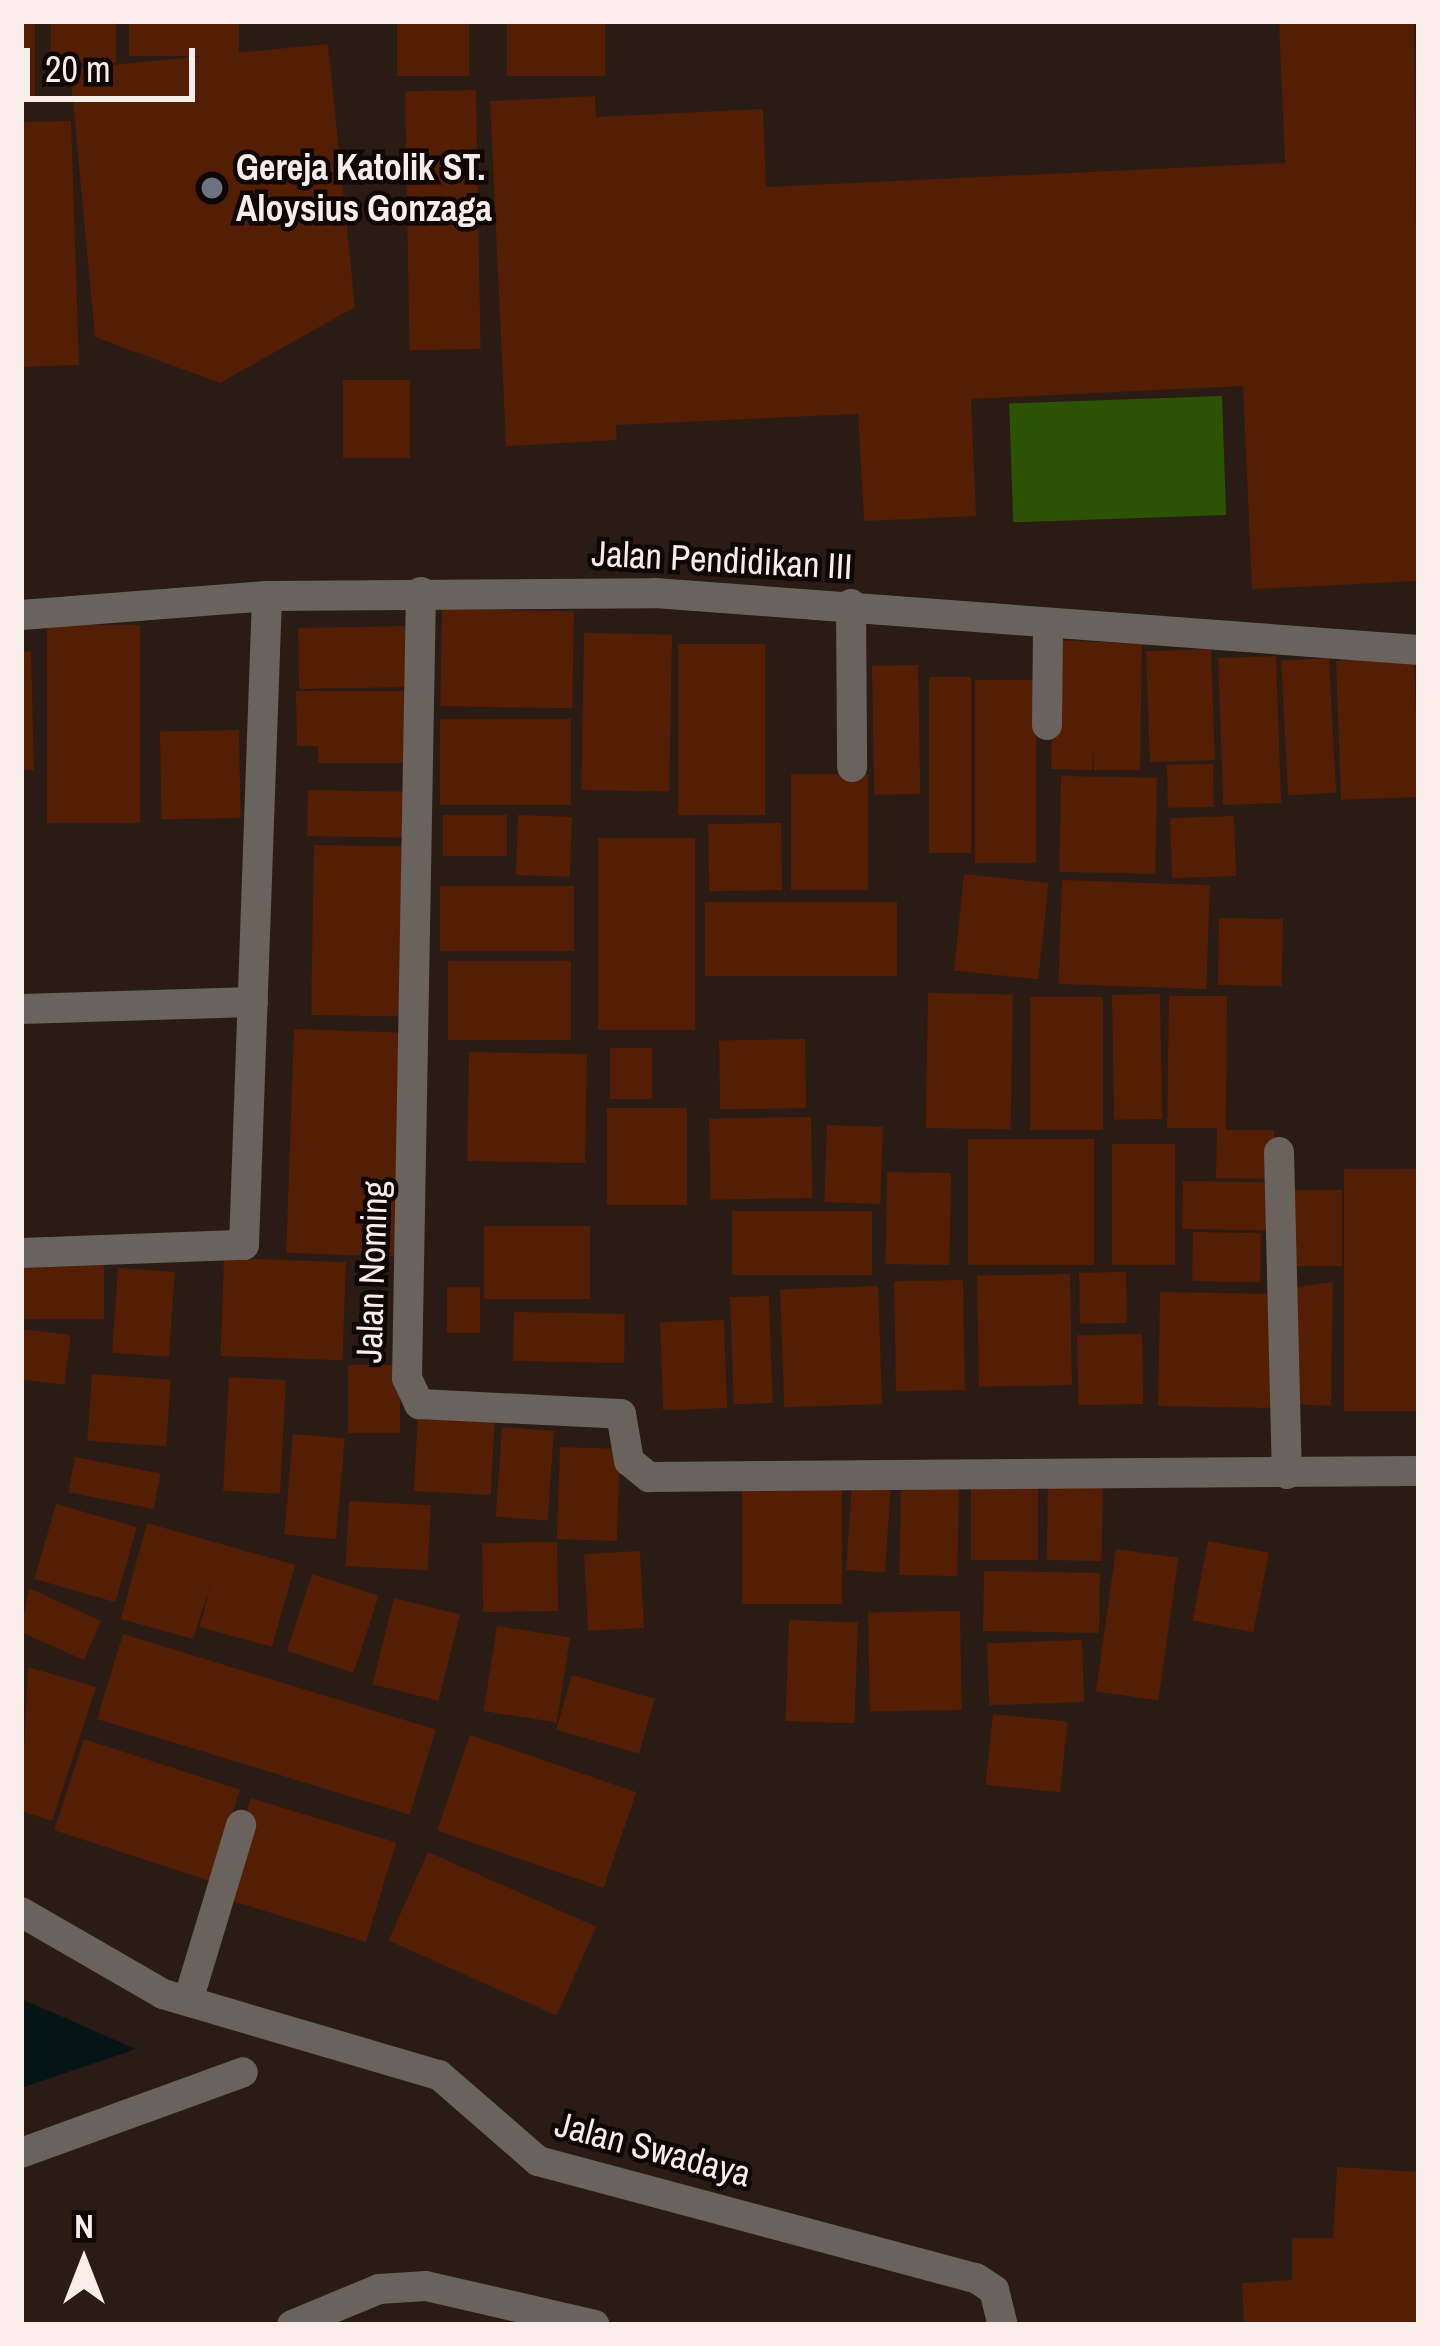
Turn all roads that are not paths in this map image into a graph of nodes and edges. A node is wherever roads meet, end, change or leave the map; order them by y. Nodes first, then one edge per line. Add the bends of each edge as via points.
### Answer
1 (421, 592) junction
2 (267, 596) junction
3 (851, 604) junction
4 (21, 615) edge
5 (1048, 629) junction
6 (1419, 650) edge
7 (1047, 724) dead end
8 (852, 767) dead end
9 (254, 1002) junction
10 (21, 1009) edge
11 (1279, 1152) dead end
12 (21, 1252) edge
13 (1419, 1471) edge
14 (1287, 1474) junction
15 (241, 1825) dead end
16 (21, 1912) edge
17 (188, 2002) junction
18 (243, 2072) dead end
19 (21, 2153) edge
20 (525, 2316) edge
21 (292, 2325) edge
22 (595, 2325) edge
23 (1003, 2325) edge

1 - 2 street, Jalan Pendidikan III
1 - 3 street, Jalan Pendidikan III
1 - 14 street, Jalan Noming via 409,1395 621,1414 628,1460 649,1478
2 - 4 street, Jalan Pendidikan III
2 - 9 street
3 - 5 street, Jalan Pendidikan III
3 - 8 street
5 - 6 street, Jalan Pendidikan III
5 - 7 street
9 - 10 street
9 - 12 street via 244,1245
11 - 14 street
13 - 14 street, Jalan Noming
15 - 17 street
16 - 17 street, Jalan Swadaya
17 - 23 street, Jalan Swadaya via 439,2074 538,2161 976,2278 994,2290
18 - 19 street
20 - 21 street via 426,2286 379,2289
20 - 22 street

